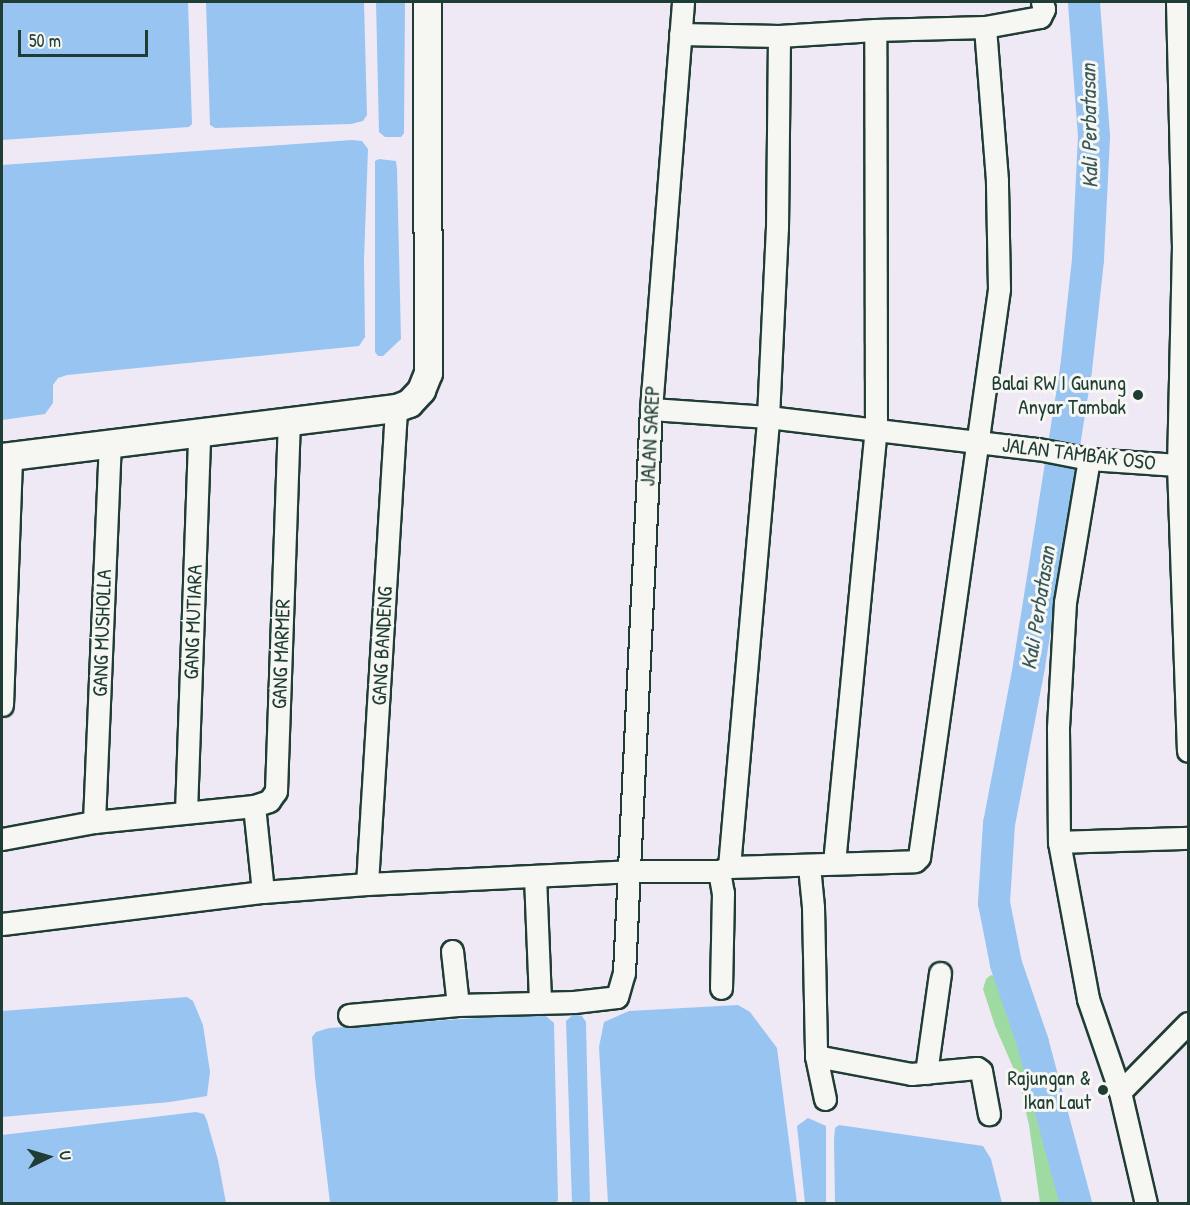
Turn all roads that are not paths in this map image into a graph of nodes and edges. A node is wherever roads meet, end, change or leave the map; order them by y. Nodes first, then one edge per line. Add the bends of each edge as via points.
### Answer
1 (427, 2) edge
2 (683, 2) edge
3 (1042, 2) edge
4 (1177, 2) edge
5 (985, 27) junction
6 (875, 30) junction
7 (680, 34) junction
8 (779, 36) junction
9 (1185, 120) edge
10 (1185, 392) edge
11 (396, 408) junction
12 (651, 409) junction
13 (768, 417) junction
14 (289, 421) junction
15 (876, 430) junction
16 (200, 432) junction
17 (979, 443) junction
18 (110, 444) junction
19 (6, 456) edge
20 (1084, 458) junction
21 (1178, 465) junction
22 (2, 705) edge
23 (1188, 751) edge
24 (254, 810) junction
25 (186, 812) junction
26 (94, 822) junction
27 (1188, 838) edge
28 (2, 839) edge
29 (1059, 842) junction
30 (834, 863) junction
31 (724, 869) junction
32 (809, 873) junction
33 (628, 879) junction
34 (368, 884) junction
35 (535, 885) junction
36 (263, 892) junction
37 (2, 924) edge
38 (452, 951) dead end
39 (939, 973) dead end
40 (721, 988) dead end
41 (540, 1003) junction
42 (458, 1005) junction
43 (349, 1015) dead end
44 (1188, 1023) edge
45 (816, 1056) junction
46 (926, 1073) junction
47 (1120, 1092) junction
48 (825, 1099) dead end
49 (989, 1114) dead end
50 (1146, 1203) edge

1 - 11 street via 428,373 421,390 409,403
2 - 7 street, JALAN SAREP
3 - 5 street via 1040,17
4 - 9 street
5 - 6 street
5 - 17 street via 997,180 999,289
6 - 8 street
6 - 15 street
7 - 8 street
7 - 12 street, JALAN SAREP
8 - 13 street via 777,228
9 - 10 street
10 - 21 street
11 - 14 street
11 - 34 street, GANG BANDENG
12 - 13 street, JALAN TAMBAK OSO
12 - 33 street, JALAN SAREP
13 - 15 street, JALAN TAMBAK OSO
13 - 31 street
14 - 16 street
14 - 24 street, GANG MARMER via 276,791
15 - 17 street, JALAN TAMBAK OSO
15 - 30 street
16 - 18 street
16 - 25 street, GANG MUTIARA
17 - 20 street, JALAN TAMBAK OSO
17 - 30 street via 919,857 909,863
18 - 19 street
18 - 26 street, GANG MUSHOLLA
19 - 22 street
20 - 21 street, JALAN TAMBAK OSO
20 - 29 street via 1064,613 1058,729
21 - 23 street
24 - 25 street
24 - 36 street
25 - 26 street
26 - 28 street
27 - 29 street
29 - 47 street via 1088,999
30 - 32 street
31 - 32 street
31 - 33 street
31 - 40 street
32 - 45 street
33 - 35 street
33 - 41 street, JALAN SAREP via 624,973 617,998
34 - 35 street
34 - 36 street
35 - 41 street
36 - 37 street
38 - 42 street
39 - 46 street
41 - 42 street
42 - 43 street
44 - 47 street
45 - 46 street via 911,1074
45 - 48 street
46 - 49 street via 977,1068 981,1071
47 - 50 street

